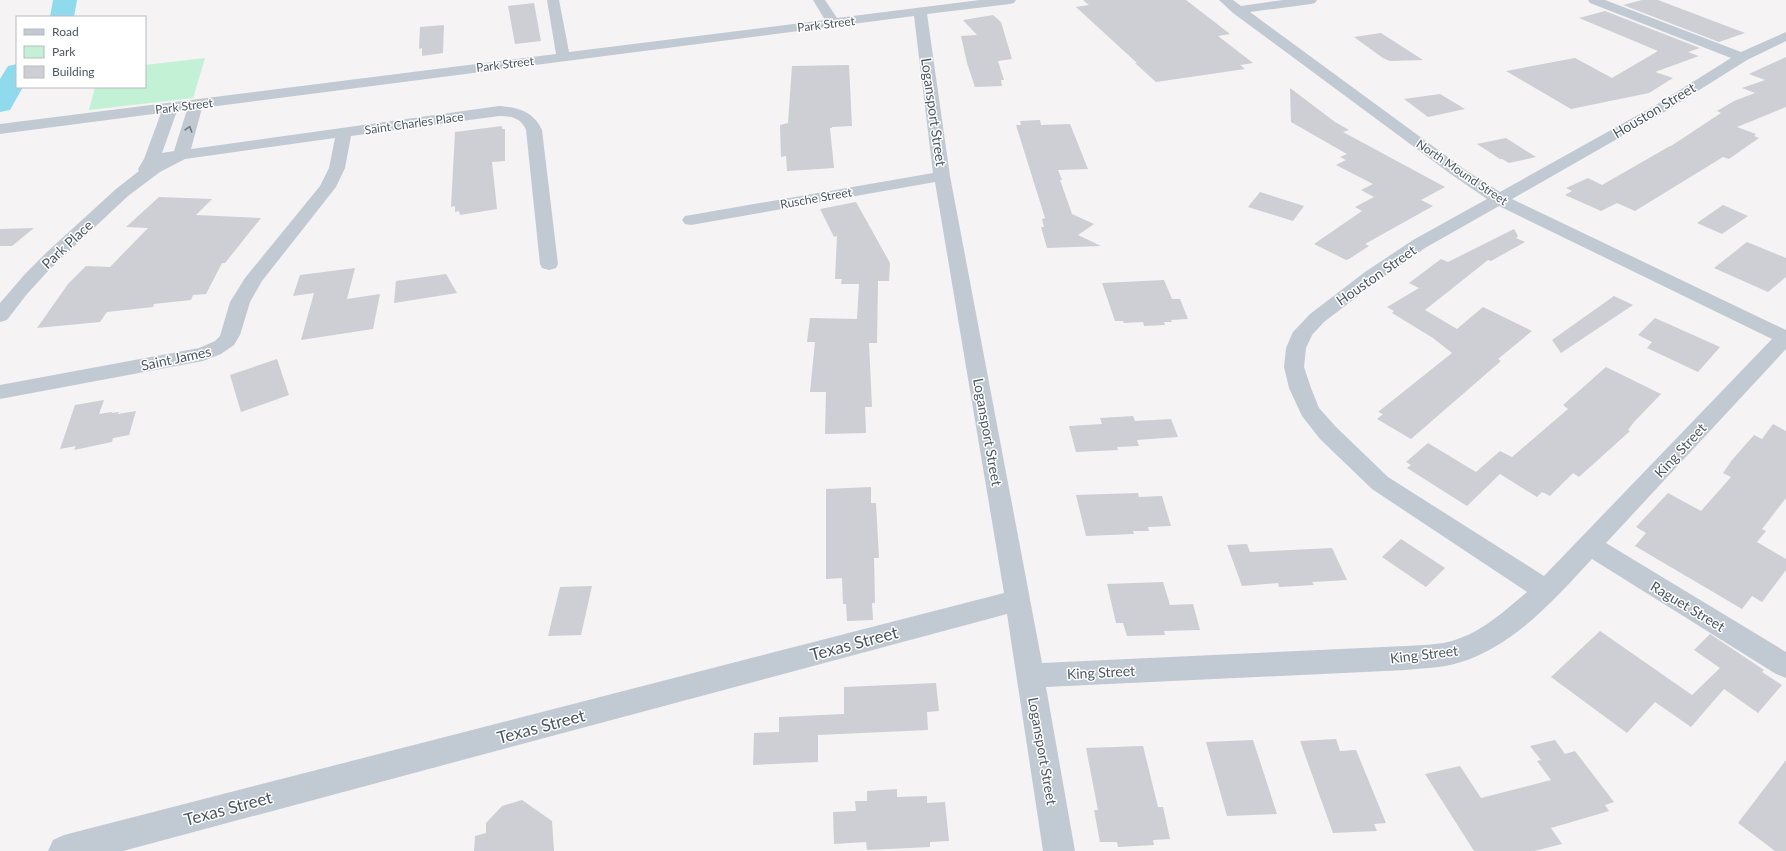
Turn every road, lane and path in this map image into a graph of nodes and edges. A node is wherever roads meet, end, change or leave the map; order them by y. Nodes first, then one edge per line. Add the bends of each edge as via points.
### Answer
1 (553, 0) edge
2 (819, 0) edge
3 (1010, 0) edge
4 (1225, 0) edge
5 (1311, 0) edge
6 (1594, 0) edge
7 (1238, 10) junction
8 (920, 12) junction
9 (834, 23) junction
10 (1786, 36) edge
11 (563, 57) junction
12 (1742, 57) junction
13 (196, 104) junction
14 (171, 108) junction
15 (0, 129) edge
16 (344, 132) junction
17 (181, 155) junction
18 (152, 159) junction
19 (942, 176) junction
20 (140, 177) junction
21 (1498, 199) junction
22 (691, 220) dead end
23 (549, 264) dead end
24 (0, 316) edge
25 (1786, 338) edge
26 (0, 392) edge
27 (1589, 545) junction
28 (1546, 591) junction
29 (1018, 600) junction
30 (1786, 666) edge
31 (1030, 676) junction
32 (64, 851) edge
33 (1059, 851) edge

1 - 11 street
2 - 9 street
3 - 8 street, Park Street
4 - 7 street, North Mound Street
5 - 7 street
6 - 12 street
7 - 21 street, North Mound Street
8 - 9 street, Park Street
8 - 19 street, Logansport Street
9 - 11 street, Park Street
10 - 12 street, Houston Street
11 - 13 street, Park Street
12 - 21 street, Houston Street via 1661,108
13 - 14 street, Park Street
17 -> 13 street
14 - 15 street, Park Street
14 - 18 street, Park Place
16 - 17 street, Saint Charles Place
16 - 23 street, Saint Charles Place via 499,111 525,117 534,130
16 - 26 street, Saint James via 337,168 328,186 244,293 233,331 224,344 203,354
17 - 18 street, Saint Charles Place
17 - 20 street, Park Place
18 - 20 street, Park Place
19 - 22 street, Rusche Street
19 - 29 street, Logansport Street
20 - 24 street, Park Place via 51,257
21 - 25 street, North Mound Street
21 - 28 street, Houston Street via 1419,244 1317,318 1303,332 1296,348 1294,367 1310,411 1333,438 1374,478
25 - 27 street, King Street
27 - 28 street, King Street
27 - 30 street, Raguet Street
28 - 31 street, King Street via 1511,623 1489,636 1463,649 1438,654 1406,658
29 - 31 street, Logansport Street
29 - 32 street, Texas Street
31 - 33 street, Logansport Street

